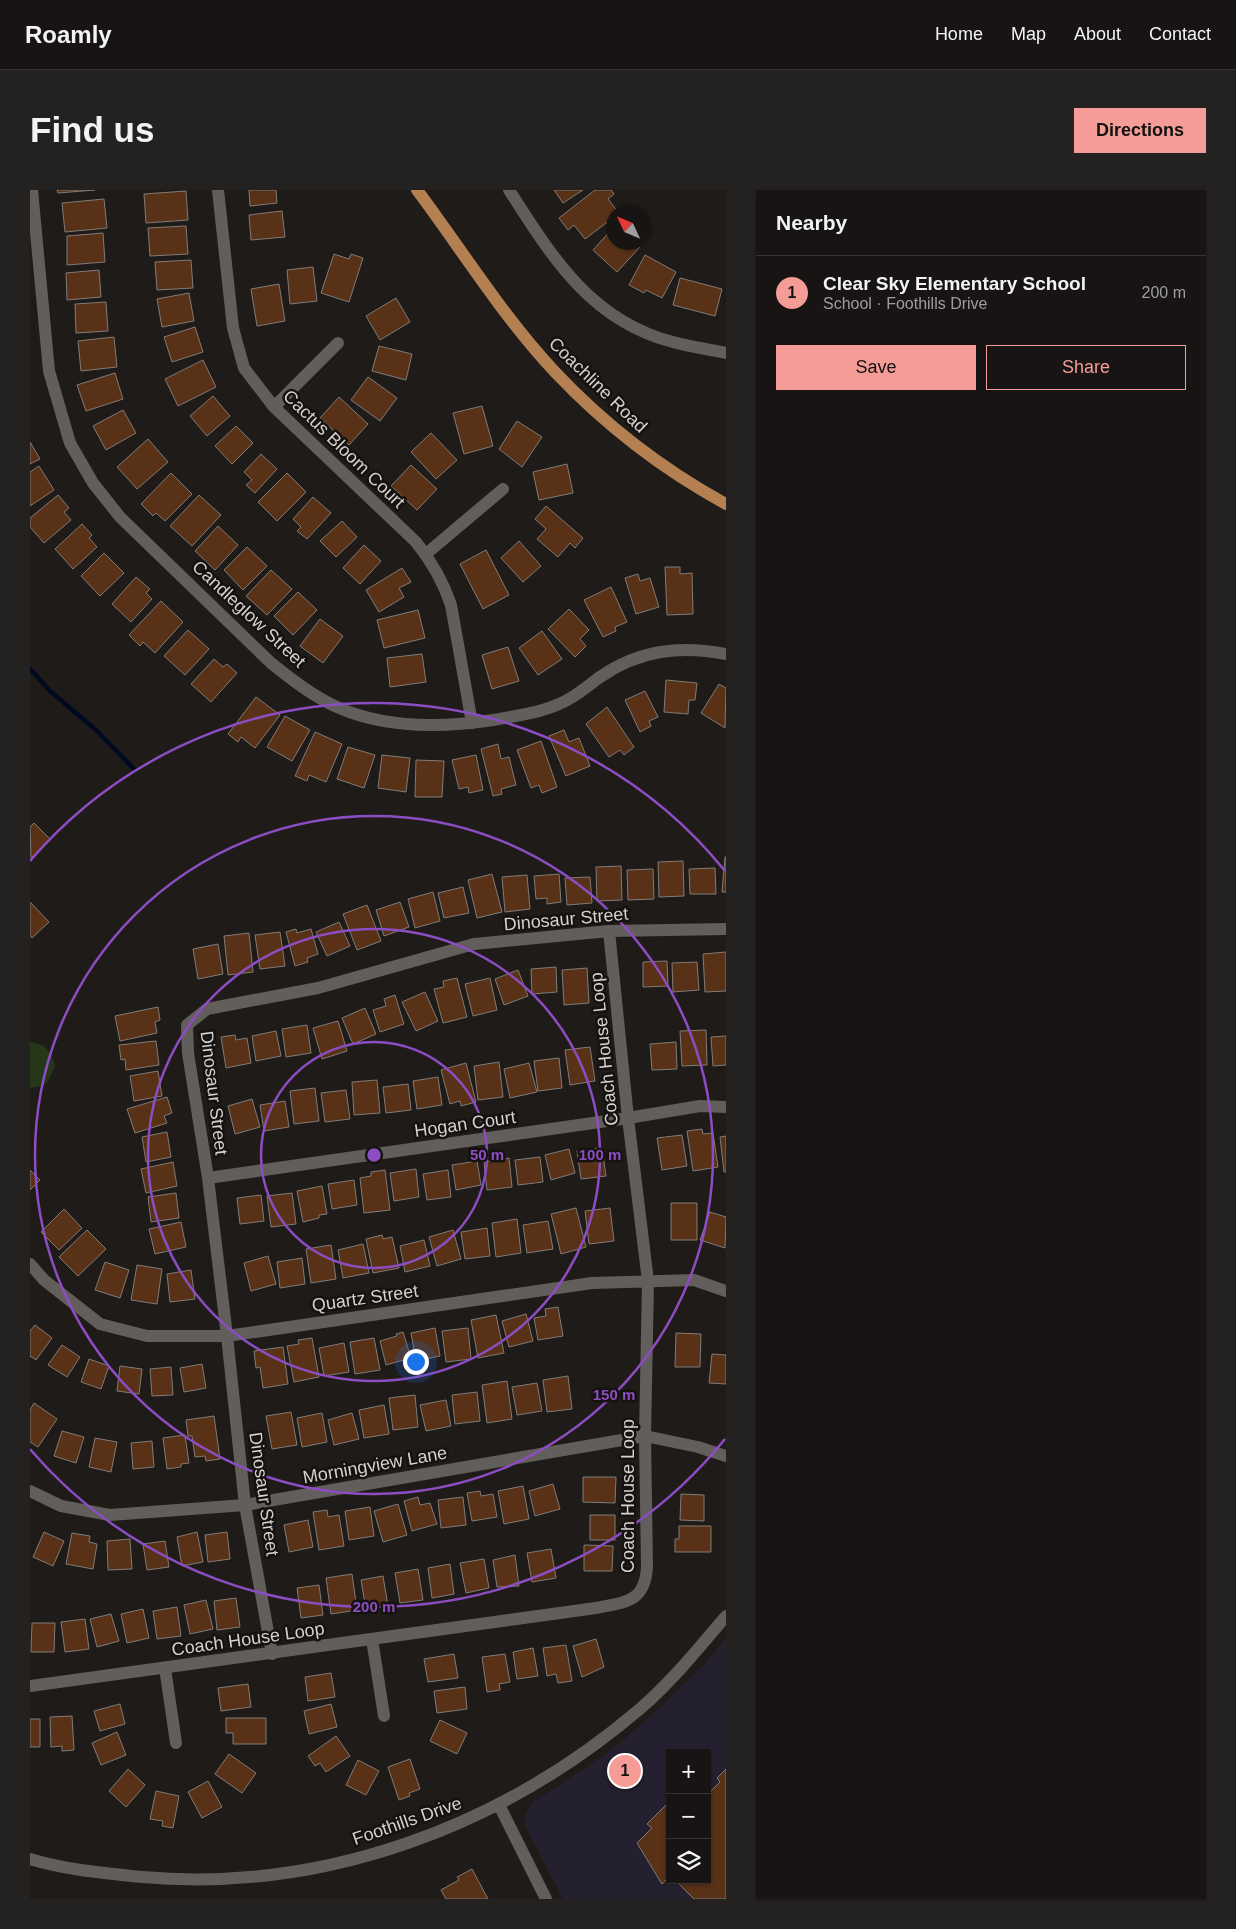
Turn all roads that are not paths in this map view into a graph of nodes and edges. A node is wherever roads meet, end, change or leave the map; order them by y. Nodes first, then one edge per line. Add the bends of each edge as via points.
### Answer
1 (32, 190) edge
2 (218, 190) edge
3 (418, 190) edge
4 (509, 190) edge
5 (338, 342) dead end
6 (726, 353) edge
7 (274, 407) junction
8 (503, 489) dead end
9 (726, 504) edge
10 (426, 554) junction
11 (726, 654) edge
12 (472, 723) junction
13 (726, 929) edge
14 (610, 931) junction
15 (726, 1107) edge
16 (628, 1118) junction
17 (208, 1178) junction
18 (30, 1264) edge
19 (648, 1281) junction
20 (726, 1291) edge
21 (227, 1336) junction
22 (645, 1436) junction
23 (726, 1456) edge
24 (30, 1491) edge
25 (245, 1505) junction
26 (726, 1616) edge
27 (372, 1639) junction
28 (272, 1654) junction
29 (165, 1668) junction
30 (30, 1686) edge
31 (384, 1716) dead end
32 (176, 1743) dead end
33 (499, 1805) junction
34 (30, 1860) edge
35 (546, 1899) edge

1 - 12 street, Candleglow Street via 49,371 70,443 93,484 120,517 271,663 336,707 405,725 444,727
2 - 7 street, Cactus Bloom Court via 233,328 244,368
3 - 9 main road, Coachline Road via 529,342 555,372 642,451
4 - 6 street via 570,279 611,314 639,330 672,342
5 - 7 street
7 - 10 street, Cactus Bloom Court
8 - 10 street
10 - 12 street, Cactus Bloom Court via 445,587 451,605
11 - 12 street, Candleglow Street via 680,648 651,653 622,663 575,697 558,705
13 - 14 street, Dinosaur Street
14 - 16 street, Coach House Loop
14 - 17 street, Dinosaur Street via 474,944 318,988 207,1009 187,1025 188,1053
15 - 16 street, Hogan Court via 700,1106
16 - 17 street, Hogan Court
16 - 19 street, Coach House Loop
17 - 21 street, Dinosaur Street
18 - 21 street, Quartz Street via 44,1280 100,1324 147,1336
19 - 20 street, Quartz Street via 694,1280
19 - 21 street, Quartz Street via 592,1283
19 - 22 street, Coach House Loop
21 - 25 street, Dinosaur Street
22 - 23 street, Morningview Lane
22 - 25 street, Morningview Lane
22 - 27 street, Coach House Loop via 646,1582 641,1592 631,1600 596,1608
24 - 25 street, Morningview Lane via 61,1506 110,1514
25 - 28 street, Dinosaur Street
26 - 33 street, Foothills Drive via 668,1681 630,1717 579,1756
27 - 28 street, Coach House Loop
27 - 31 street
28 - 29 street, Coach House Loop
29 - 30 street, Coach House Loop
29 - 32 street
33 - 34 street, Foothills Drive via 455,1826 375,1853 297,1871 250,1877 160,1878 80,1870
33 - 35 street

